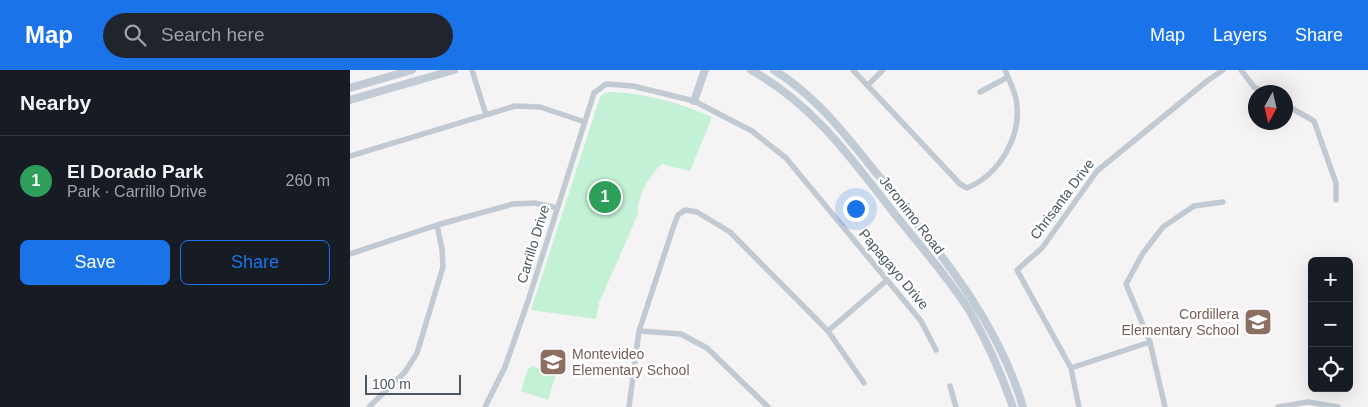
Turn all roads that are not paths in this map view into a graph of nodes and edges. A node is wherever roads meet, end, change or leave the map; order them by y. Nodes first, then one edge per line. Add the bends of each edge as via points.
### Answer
1 (412, 70) edge
2 (454, 70) edge
3 (472, 70) edge
4 (706, 70) edge
5 (751, 70) edge
6 (774, 70) edge
7 (853, 70) edge
8 (883, 70) edge
9 (1005, 70) edge
10 (1223, 70) edge
11 (1241, 70) edge
12 (1008, 77) junction
13 (868, 85) junction
14 (1252, 85) edge
15 (600, 87) joint
16 (350, 88) edge
17 (980, 92) dead end
18 (350, 100) edge
19 (694, 101) junction
20 (1293, 109) edge
21 (486, 115) junction
22 (585, 122) junction
23 (350, 156) edge
24 (1336, 200) dead end
25 (1223, 202) dead end
26 (556, 208) junction
27 (437, 225) junction
28 (350, 254) edge
29 (886, 281) junction
30 (639, 331) junction
31 (828, 331) junction
32 (1150, 342) junction
33 (936, 350) dead end
34 (1071, 368) junction
35 (864, 382) dead end
36 (950, 386) dead end
37 (369, 407) edge
38 (485, 407) edge
39 (629, 407) edge
40 (768, 407) edge
41 (956, 407) edge
42 (1013, 407) edge
43 (1024, 407) edge
44 (1079, 407) edge
45 (1165, 407) edge
46 (1278, 407) edge
47 (1338, 407) edge

1 - 16 main road
2 - 18 main road
3 - 21 street
4 - 19 main road
5 - 42 main road, Jeronimo Road via 780,88 821,122 932,261 982,333
6 - 43 main road, Jeronimo Road via 808,96 842,129 963,284 1003,352
7 - 13 street
8 - 13 street
9 - 12 street
10 - 34 street, Chrisanta Drive via 1096,171 1042,248 1017,270
11 - 14 street
12 - 13 street via 1016,100 1017,122 1013,138 995,167 967,188
12 - 17 street
15 - 19 street, Papagayo Drive via 611,84 633,86
15 - 22 street, Carrillo Drive via 594,93
19 - 29 street, Papagayo Drive via 752,131 786,158
20 - 24 street via 1314,121 1336,183
21 - 22 street via 516,106 536,106
21 - 23 street
22 - 26 street, Carrillo Drive
25 - 32 street via 1194,206 1163,227 1143,253 1126,284
26 - 27 street via 535,203 513,204
26 - 38 street, Carrillo Drive via 504,367
27 - 28 street
27 - 37 street via 443,267 417,353 405,372
29 - 31 street
29 - 33 street, Papagayo Drive via 921,320
30 - 31 street via 674,224 685,210 696,212 730,232
30 - 39 street
30 - 40 street via 681,334 707,348
31 - 35 street
32 - 34 street
32 - 45 street
34 - 44 street, Chrisanta Drive
36 - 41 street
46 - 47 street via 1308,402

